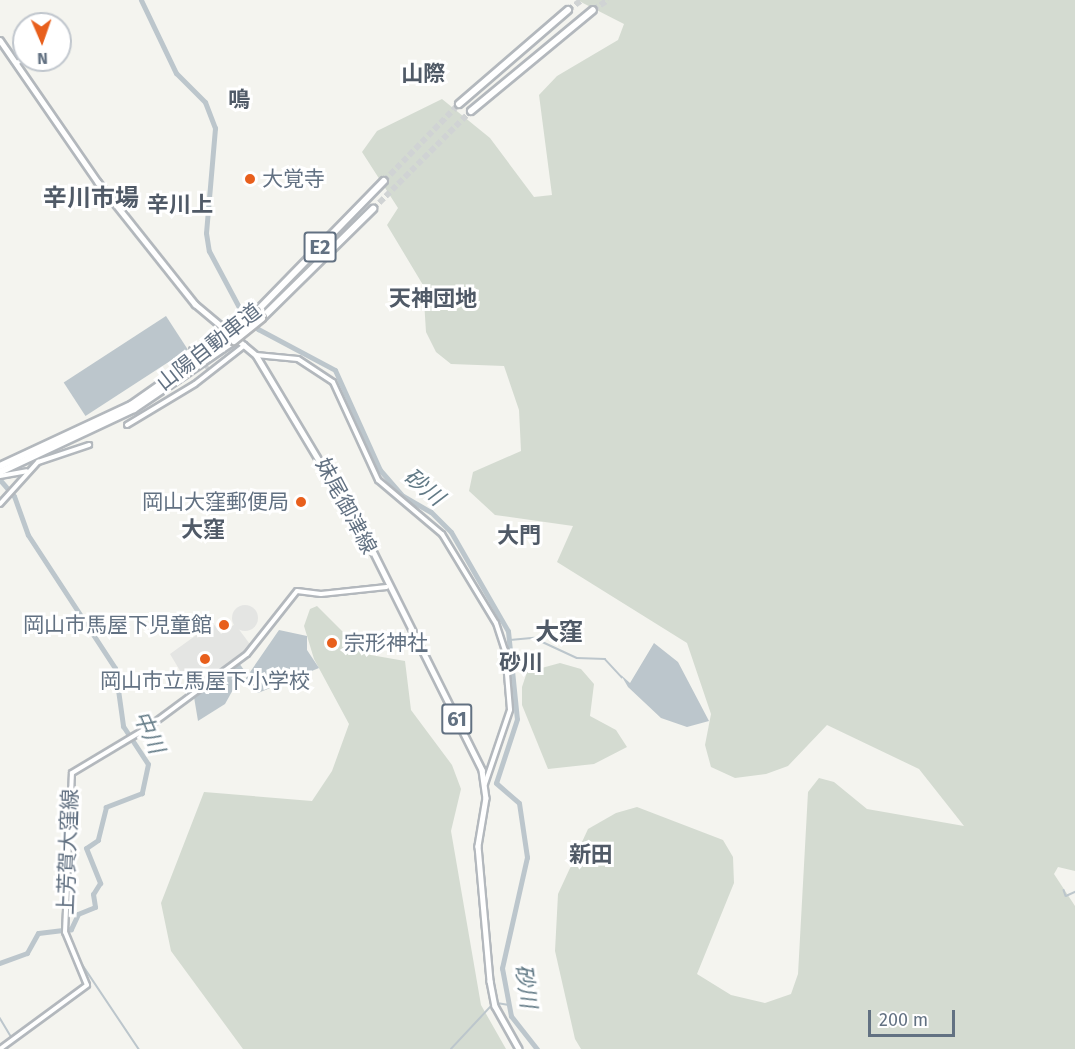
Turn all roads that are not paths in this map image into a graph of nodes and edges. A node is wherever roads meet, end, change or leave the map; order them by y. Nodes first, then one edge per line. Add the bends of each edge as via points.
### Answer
1 (568, 10) tunnel mouth
2 (593, 10) tunnel mouth
3 (0, 40) edge
4 (12, 57) edge
5 (22, 72) edge
6 (459, 104) tunnel mouth
7 (471, 111) tunnel mouth
8 (384, 181) tunnel mouth
9 (373, 209) tunnel mouth
10 (232, 338) junction
11 (246, 345) junction
12 (256, 355) junction
13 (127, 426) dead end
14 (89, 431) junction
15 (89, 445) dead end
16 (0, 466) edge
17 (27, 471) junction
18 (1, 474) edge
19 (0, 504) edge
20 (387, 588) junction
21 (484, 784) junction
22 (0, 1049) edge
23 (519, 1049) edge

1 - 6 highway
2 - 7 highway via 524,62
3 - 4 main road, 妹尾御津線 / 61
5 - 11 main road, 妹尾御津線 / 61 via 98,182 195,304
8 - 10 highway, 山陽自動車道 / E2, bridge
9 - 10 highway, 山陽自動車道 / E2, bridge via 262,318
10 - 14 highway, 山陽自動車道 / E2
11 - 12 main road, 妹尾御津線 / 61
11 - 13 street
12 - 20 main road, 妹尾御津線 / 61 via 361,528
12 - 21 street via 298,359 333,382 378,480 442,534 496,623 505,650 510,711
14 - 16 highway, 山陽自動車道 / E2
14 - 18 highway, 山陽自動車道 / E2
15 - 17 street via 61,452
17 - 18 street
17 - 19 street
20 - 21 main road, 妹尾御津線 / 61 via 482,770
20 - 22 street, 上芳賀大窪線 via 321,594 297,591 251,650 72,775 65,930 87,985
21 - 23 main road, 妹尾御津線 / 61 via 478,846 490,981 495,1006

